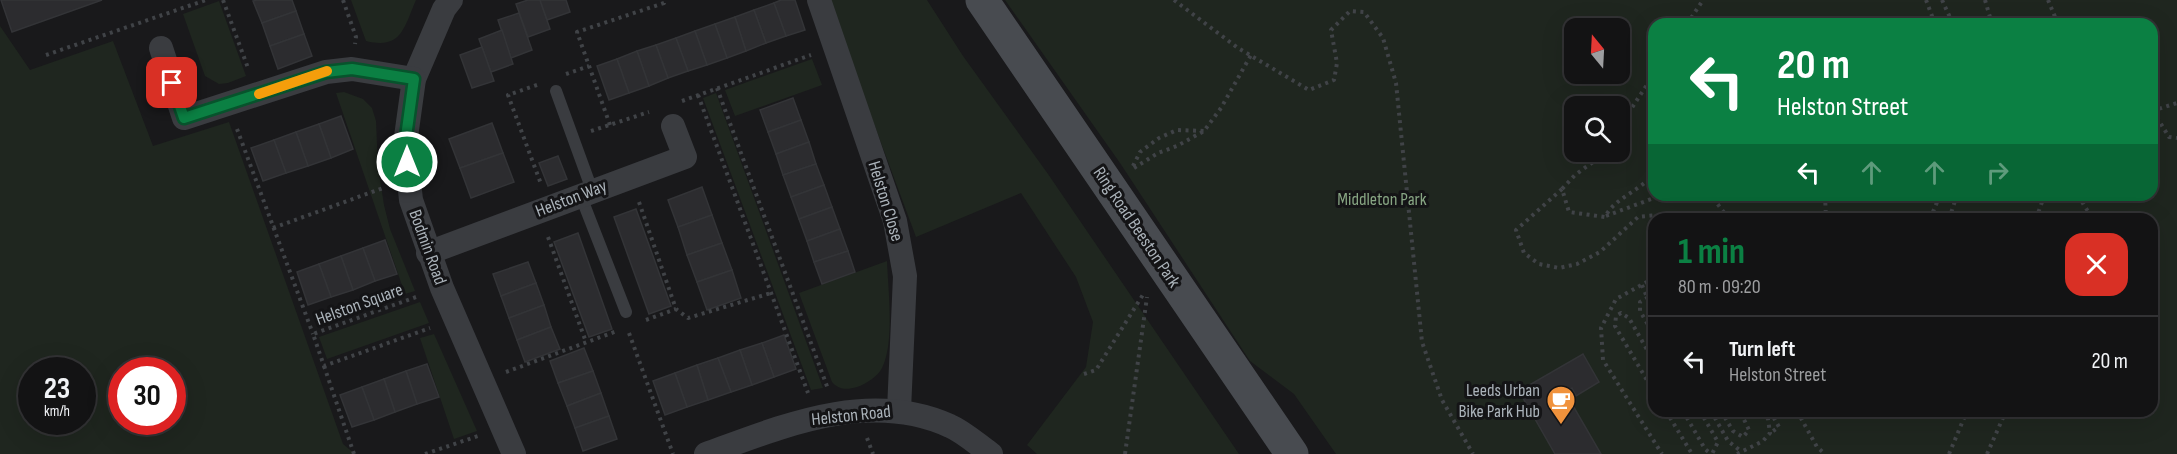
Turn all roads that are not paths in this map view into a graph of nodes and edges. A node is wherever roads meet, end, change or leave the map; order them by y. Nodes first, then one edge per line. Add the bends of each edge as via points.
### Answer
1 (451, 0) edge
2 (819, 0) edge
3 (982, 0) edge
4 (161, 48) dead end
5 (414, 79) junction
6 (556, 91) dead end
7 (673, 126) dead end
8 (586, 192) junction
9 (428, 253) junction
10 (626, 312) dead end
11 (898, 410) junction
12 (514, 454) edge
13 (706, 454) edge
14 (992, 454) edge
15 (1292, 454) edge

1 - 5 street, Bodmin Road
2 - 11 street, Helston Close via 895,221 905,276
3 - 15 street, Ring Road Beeston Park
4 - 5 street via 184,118 326,72 352,69
5 - 9 street, Bodmin Road via 405,144 411,200
6 - 8 lane via 573,137
7 - 8 street, Helston Way via 685,157
8 - 9 street, Helston Way
8 - 10 lane
9 - 12 street, Bodmin Road
11 - 13 street, Helston Road via 827,415 795,422
11 - 14 street, Helston Road via 951,426

